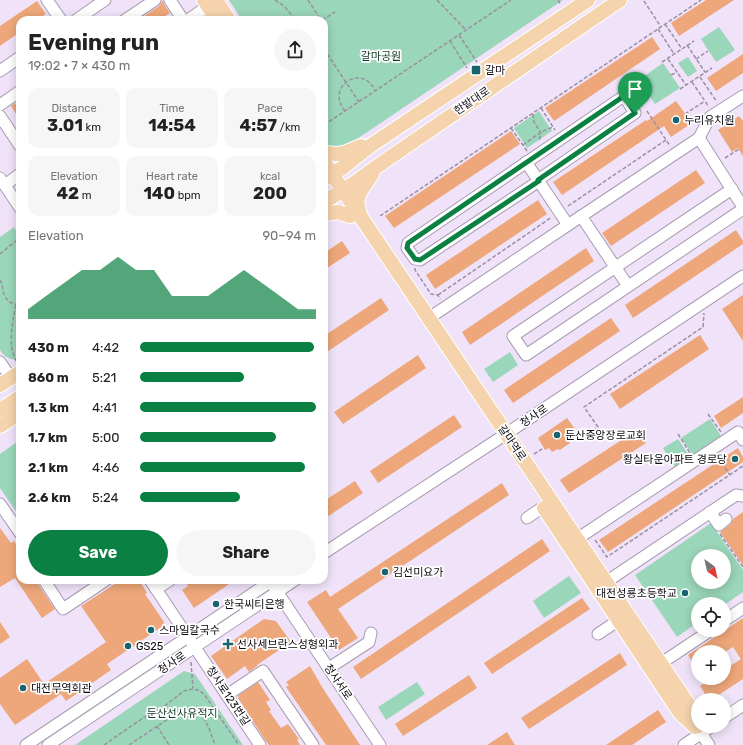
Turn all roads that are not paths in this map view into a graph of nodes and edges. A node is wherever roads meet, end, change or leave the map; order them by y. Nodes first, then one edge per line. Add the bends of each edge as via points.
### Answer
1 (48, 0) edge
2 (105, 0) edge
3 (155, 0) edge
4 (170, 0) edge
5 (620, 0) edge
6 (209, 2) edge
7 (580, 2) edge
8 (58, 16) edge
9 (82, 16) edge
10 (131, 16) edge
11 (181, 16) edge
12 (193, 16) edge
13 (216, 16) edge
14 (225, 16) edge
15 (16, 60) edge
16 (0, 70) edge
17 (16, 94) edge
18 (743, 96) edge
19 (0, 105) edge
20 (0, 116) edge
21 (699, 138) junction
22 (16, 140) edge
23 (370, 146) junction
24 (328, 153) edge
25 (527, 157) junction
26 (382, 163) junction
27 (16, 176) edge
28 (328, 176) edge
29 (328, 179) edge
30 (538, 180) junction
31 (2, 181) edge
32 (732, 189) junction
33 (339, 192) junction
34 (328, 199) edge
35 (16, 202) edge
36 (743, 208) edge
37 (328, 213) edge
38 (355, 216) junction
39 (581, 216) junction
40 (568, 225) junction
41 (615, 267) junction
42 (743, 276) edge
43 (628, 286) junction
44 (429, 318) junction
45 (0, 362) edge
46 (14, 377) edge
47 (0, 396) edge
48 (16, 400) edge
49 (0, 410) edge
50 (16, 416) edge
51 (0, 426) edge
52 (502, 437) junction
53 (742, 438) edge
54 (743, 496) edge
55 (0, 504) edge
56 (543, 507) junction
57 (710, 512) junction
58 (0, 514) edge
59 (526, 518) dead end
60 (723, 522) road end
61 (16, 528) edge
62 (16, 538) edge
63 (577, 539) junction
64 (328, 550) edge
65 (606, 582) junction
66 (47, 584) edge
67 (54, 584) edge
68 (100, 584) edge
69 (267, 584) edge
70 (273, 584) edge
71 (289, 584) edge
72 (153, 585) edge
73 (277, 592) junction
74 (68, 605) junction
75 (743, 608) edge
76 (731, 616) edge
77 (619, 620) junction
78 (371, 633) dead end
79 (598, 634) dead end
80 (188, 637) junction
81 (700, 637) edge
82 (195, 647) junction
83 (660, 664) junction
84 (329, 668) junction
85 (227, 695) junction
86 (743, 705) edge
87 (691, 708) edge
88 (731, 713) edge
89 (691, 720) edge
90 (697, 733) edge
91 (704, 733) edge
92 (26, 745) edge
93 (48, 745) edge
94 (260, 745) edge
95 (313, 745) edge
96 (380, 745) edge
97 (684, 745) edge
98 (709, 745) edge

1 - 8 street
2 - 9 street
3 - 10 street
4 - 11 street
5 - 26 main road, 한밭대로
6 - 12 street
6 - 13 main road
6 - 14 main road
7 - 23 main road, 한밭대로
15 - 16 street
17 - 19 street
18 - 21 street via 710,118
20 - 22 street
21 - 32 street
21 - 39 street
23 - 24 main road via 360,146 344,153
23 - 28 main road, 한밭대로
25 - 30 street
25 - 30 street via 624,96 635,113
25 - 30 street via 408,243 407,248 415,259 420,260
26 - 33 main road, 한밭대로
26 - 38 main road via 360,192
27 - 31 street
29 - 33 main road, 갈마역로
30 - 40 street
31 - 35 street
32 - 36 street
32 - 41 street
33 - 34 main road, 한밭대로
33 - 38 main road, 갈마역로
36 - 43 street
37 - 38 main road via 338,212
38 - 44 main road, 갈마역로
38 - 52 main road, 갈마역로 via 418,315
39 - 40 street
39 - 41 street
40 - 44 street
41 - 43 street
41 - 43 street via 513,336 526,355
42 - 52 street, 청사로
44 - 52 main road, 갈마역로
45 - 46 street
46 - 47 main road
48 - 49 main road
50 - 51 main road
52 - 56 main road, 갈마역로
52 - 63 main road, 갈마역로
52 - 64 street, 청사로
53 - 63 street via 738,432
54 - 57 street via 736,495
55 - 61 street
56 - 59 street
56 - 77 main road, 갈마역로
57 - 60 street
57 - 65 street
58 - 62 street
63 - 65 main road, 갈마역로
65 - 83 main road, 갈마역로
66 - 74 street via 63,609
67 - 74 street
68 - 74 street
69 - 80 street, 청사로
70 - 73 street, 청사서로
71 - 73 street, 청사로
72 - 80 street, 청사로123번길
73 - 82 street, 청사로
73 - 84 street, 청사서로
75 - 76 street
77 - 79 street
77 - 89 main road, 갈마역로 via 680,712
78 - 84 street via 369,642
80 - 82 street, 청사로123번길
80 - 92 street, 청사로
81 - 83 street
82 - 85 street, 청사로123번길
82 - 93 street, 청사로
83 - 87 main road, 갈마역로
84 - 96 street, 청사서로
85 - 94 street, 청사로123번길
85 - 95 street via 263,671
86 - 88 street
90 - 97 street
91 - 98 street, 갈마역로

